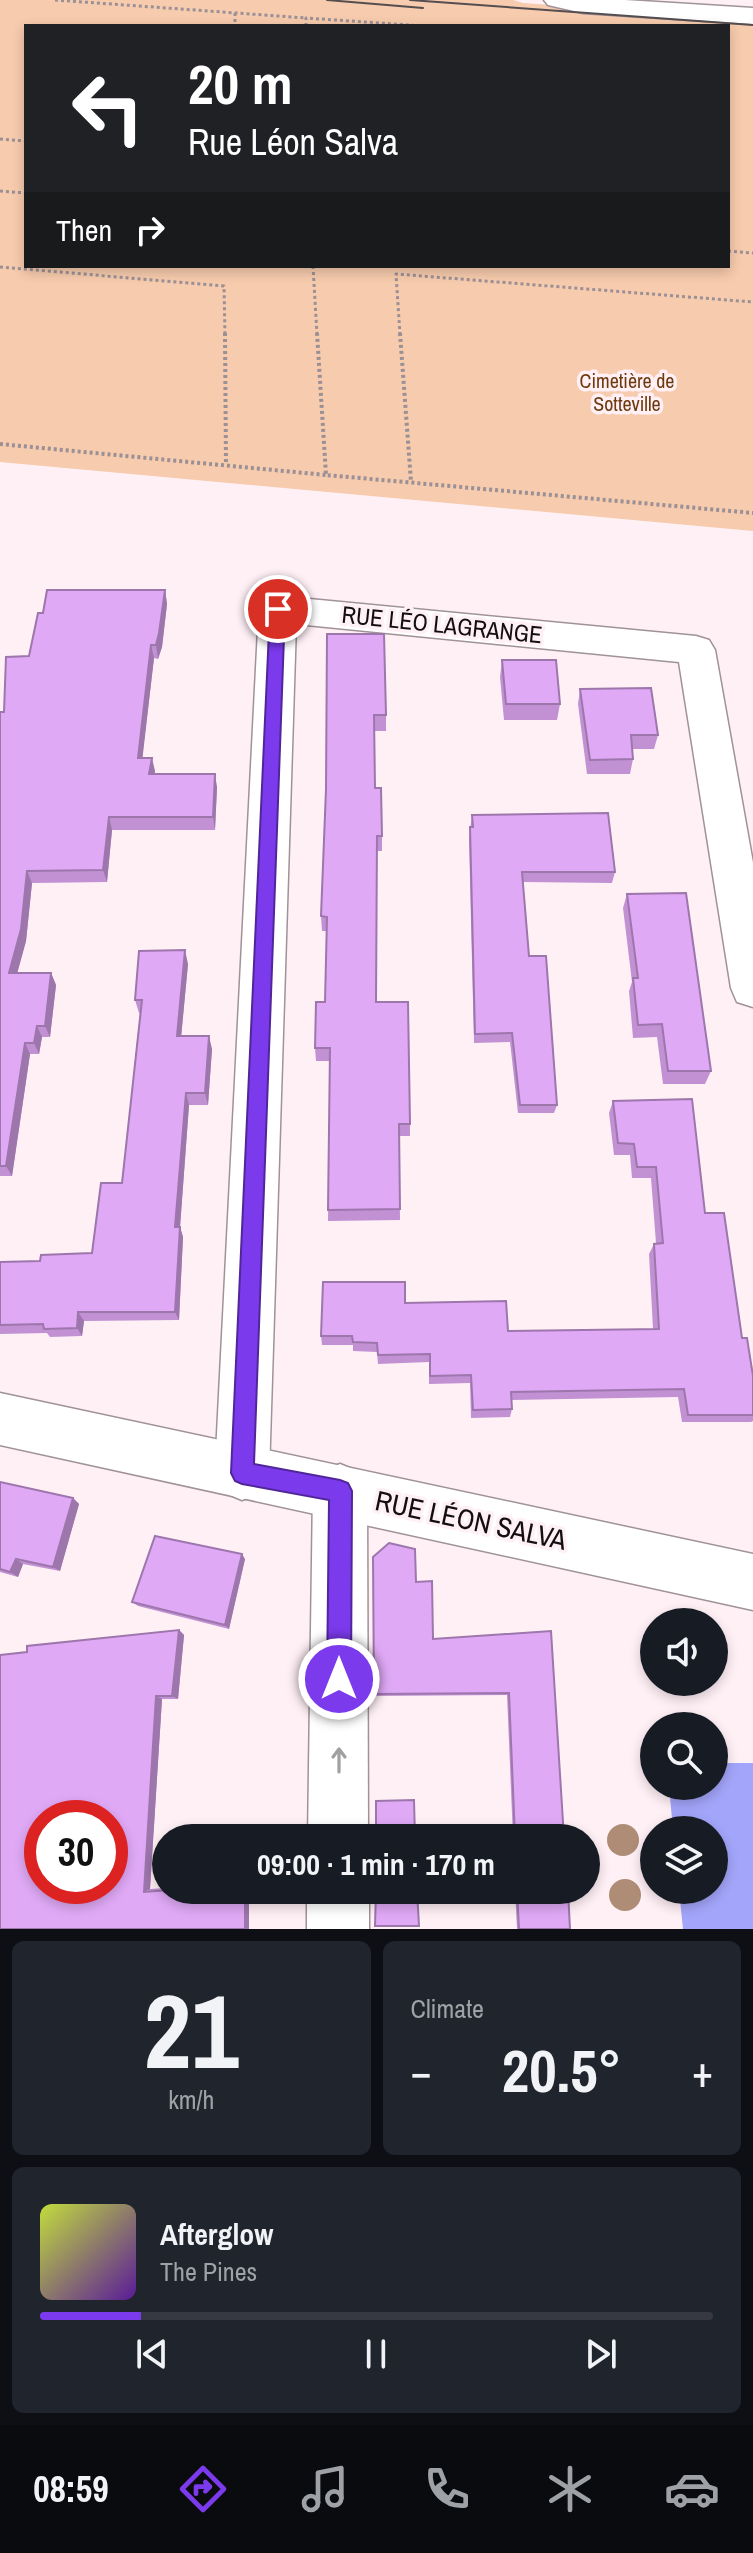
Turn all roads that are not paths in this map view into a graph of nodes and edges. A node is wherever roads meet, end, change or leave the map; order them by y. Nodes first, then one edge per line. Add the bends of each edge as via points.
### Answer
1 (557, 0) edge
2 (753, 16) edge
3 (753, 988) edge
4 (0, 1419) edge
5 (242, 1473) junction
6 (340, 1491) junction
7 (753, 1582) edge
8 (338, 1824) edge
9 (338, 1904) edge
10 (338, 1929) edge

1 - 2 street
3 - 5 street, RUE LÉO LAGRANGE via 696,650 278,609
4 - 5 street, RUE LÉON SALVA
5 - 6 street, RUE LÉON SALVA
6 - 7 street, RUE LÉON SALVA
8 -> 6 street
9 - 10 street

